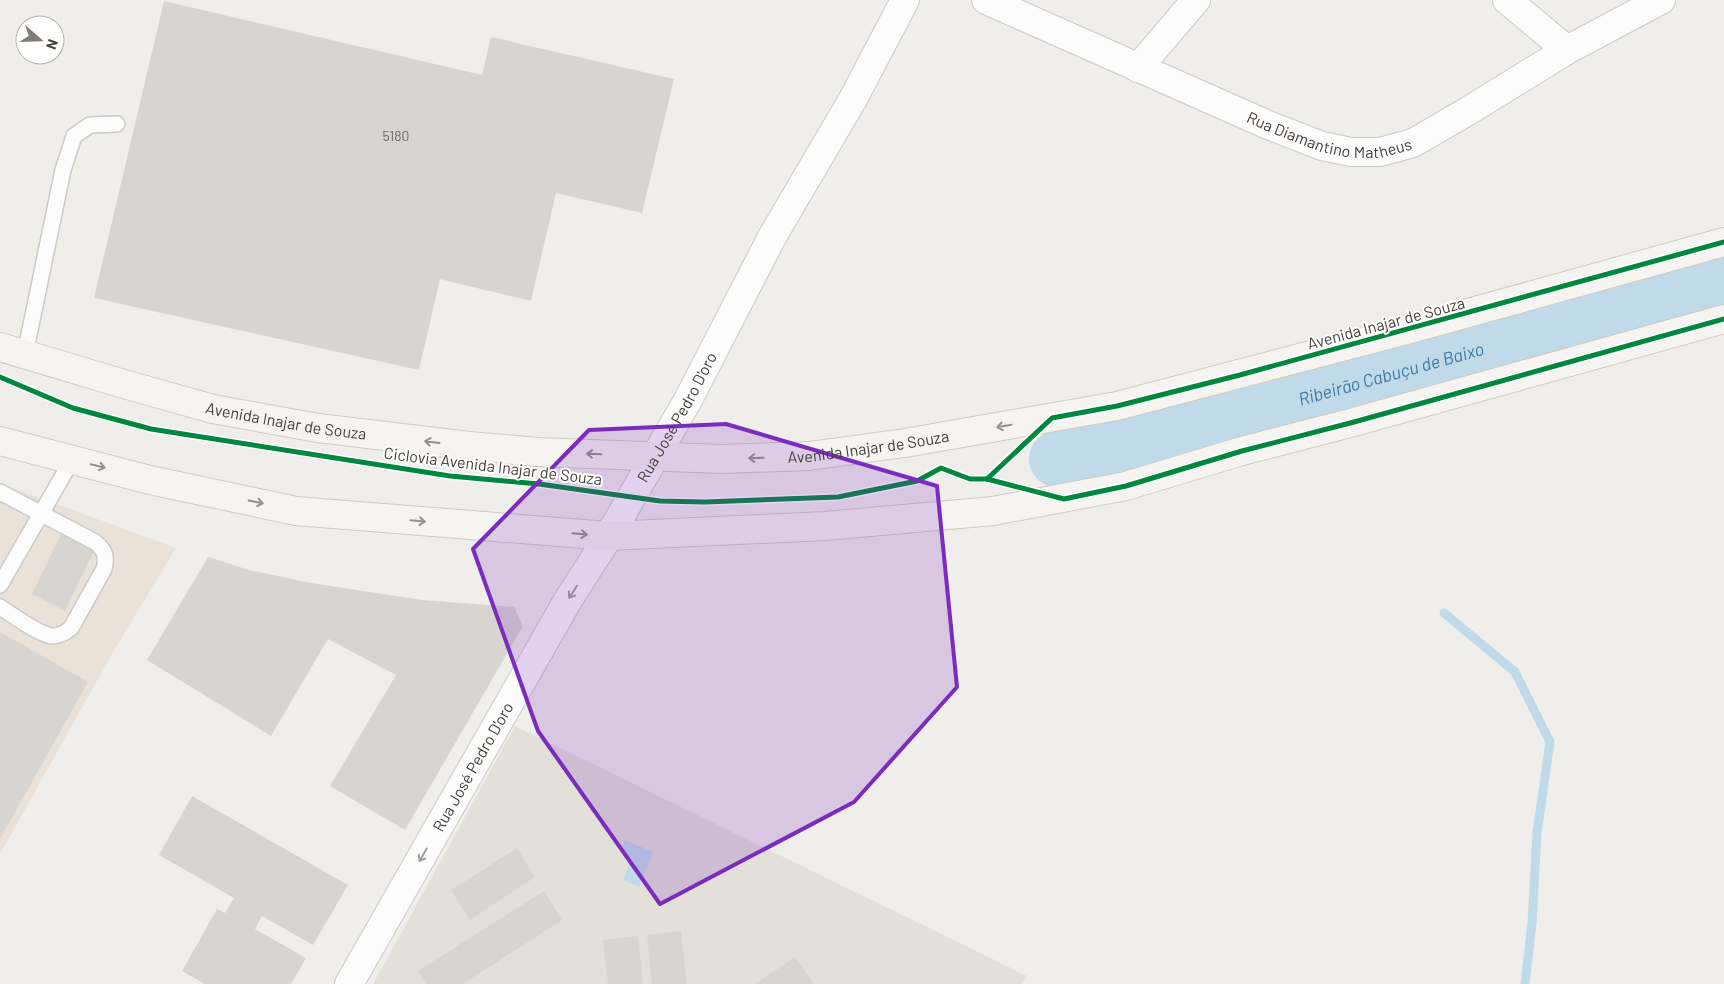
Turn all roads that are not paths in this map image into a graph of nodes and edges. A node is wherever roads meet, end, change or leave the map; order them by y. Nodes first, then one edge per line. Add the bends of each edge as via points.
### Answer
1 (905, 0) edge
2 (986, 0) edge
3 (1196, 0) edge
4 (1507, 0) edge
5 (1661, 0) edge
6 (1567, 50) junction
7 (1138, 68) junction
8 (117, 124) dead end
9 (1724, 242) edge
10 (1724, 319) edge
11 (12, 351) edge
12 (0, 441) edge
13 (655, 456) junction
14 (72, 460) junction
15 (0, 492) edge
16 (41, 514) junction
17 (609, 536) junction
18 (0, 584) edge
19 (0, 607) edge
20 (349, 984) edge

1 - 13 street, Rua José Pedro D'oro via 853,99 772,237 688,400
2 - 7 street, Rua Diamantino Matheus
3 - 7 street
4 - 6 street
5 - 6 street, Rua Diamantino Matheus
6 - 7 street, Rua Diamantino Matheus via 1413,142 1380,152 1351,152 1322,146
8 - 11 lane via 90,124 74,136
9 -> 13 main road, Avenida Inajar de Souza via 1117,406 905,443 808,456 722,459
10 - 17 main road via 1242,451 1126,486 1064,499 993,511 835,525
13 -> 11 main road, Avenida Inajar de Souza via 538,452 318,428 212,408
12 - 14 main road
13 - 17 street, Rua José Pedro D'oro
14 - 16 lane
14 -> 17 main road via 296,511
15 - 16 lane
16 - 18 lane
16 - 19 lane via 103,548 106,558 104,569 71,628 63,634 44,635
17 -> 20 street, Rua José Pedro D'oro via 568,600

